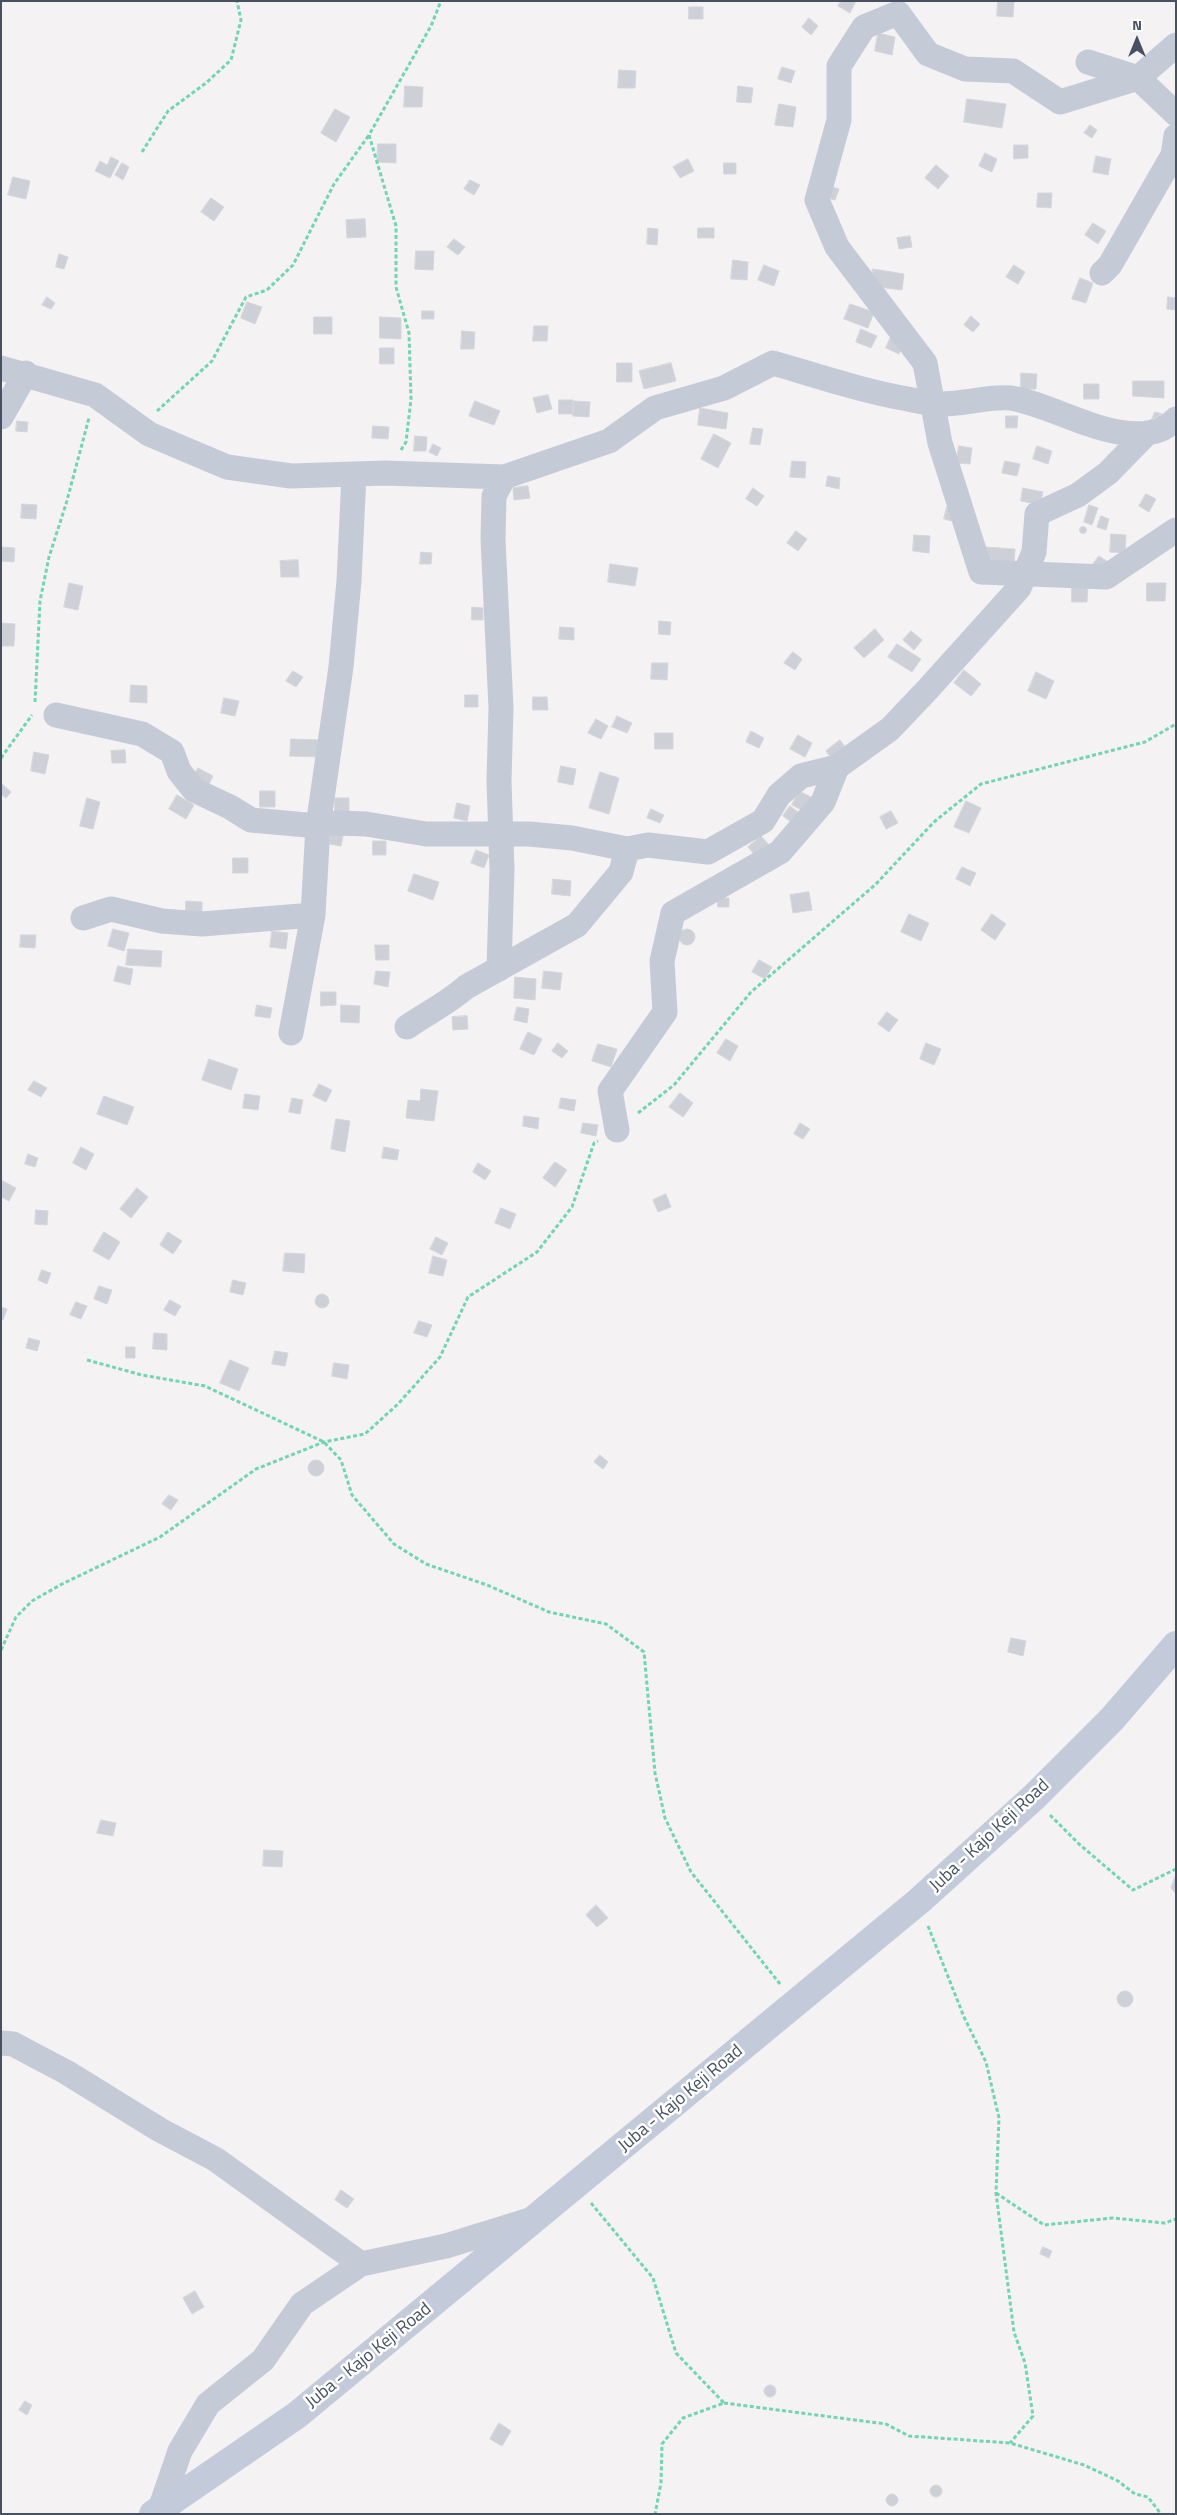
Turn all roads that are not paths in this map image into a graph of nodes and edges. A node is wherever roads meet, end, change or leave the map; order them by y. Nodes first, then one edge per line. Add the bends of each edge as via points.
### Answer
1 (1176, 45) edge
2 (1088, 62) dead end
3 (1138, 78) junction
4 (1176, 114) edge
5 (1176, 136) edge
6 (1102, 273) dead end
7 (1, 368) edge
8 (26, 373) junction
9 (1, 417) edge
10 (1176, 419) edge
11 (1147, 433) junction
12 (354, 474) junction
13 (504, 477) junction
14 (1176, 530) edge
15 (56, 716) dead end
16 (838, 767) junction
17 (318, 826) junction
18 (500, 834) junction
19 (627, 849) junction
20 (313, 915) junction
21 (84, 918) dead end
22 (500, 969) junction
23 (407, 1028) dead end
24 (291, 1033) dead end
25 (617, 1130) road end
26 (1176, 1645) edge
27 (1, 2043) edge
28 (540, 2216) junction
29 (361, 2264) junction
30 (156, 2512) edge

1 - 3 street
2 - 3 street
3 - 4 street
3 - 14 street via 1060,102 1013,71 965,69 928,54 898,13 864,27 839,66 839,120 817,200 838,247 926,363 940,442 981,572 1106,577
5 - 6 street via 1173,155 1110,265
7 - 8 street
8 - 9 street
8 - 12 street via 95,395 149,434 227,467 291,476
10 - 11 street via 1169,426
11 - 13 street via 1120,434 1010,398 938,404 876,393 772,362 724,388 655,408 609,441
11 - 16 street via 1100,479 1078,495 1037,514 1034,552 1019,588 890,729
12 - 13 street
12 - 17 street via 341,667
13 - 18 street via 494,496 493,539 501,708
15 - 17 street via 142,734 172,752 179,771 194,790 251,820
16 - 19 street via 801,776 779,795 763,822 708,852 648,845
16 - 25 street via 823,802 780,852 673,913 662,961 665,1012 610,1091
17 - 18 street via 366,824 426,834
17 - 20 street
18 - 19 street via 572,838
18 - 22 street
19 - 22 street via 621,872 577,925
20 - 21 street via 202,924 162,921 111,909
20 - 24 street
22 - 23 street via 466,987 452,1000
26 - 28 main road, Juba - Kajo Keji Road via 1112,1719 1034,1797 919,1901
27 - 29 street via 13,2044 66,2072 215,2160
28 - 29 street via 446,2246
28 - 30 main road, Juba - Kajo Keji Road via 297,2415
29 - 30 street via 302,2304 263,2360 208,2404 180,2451

